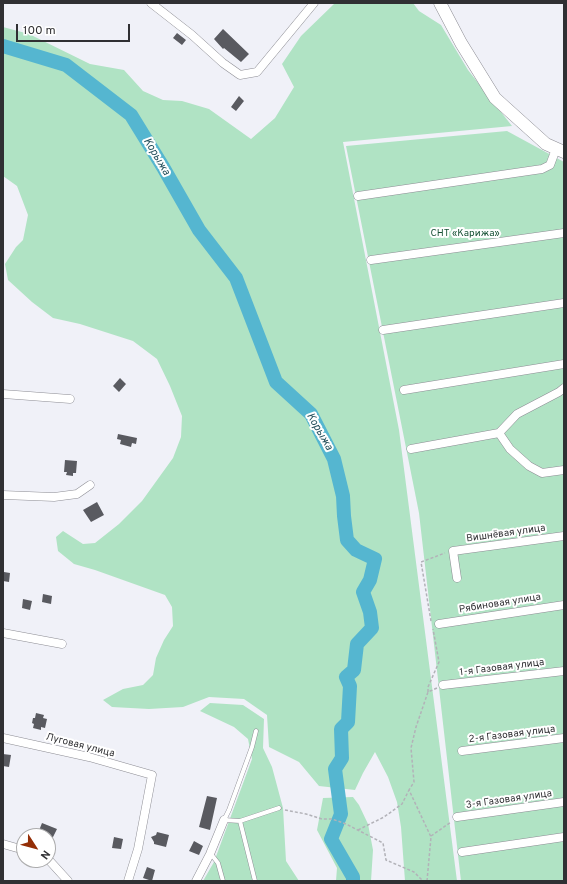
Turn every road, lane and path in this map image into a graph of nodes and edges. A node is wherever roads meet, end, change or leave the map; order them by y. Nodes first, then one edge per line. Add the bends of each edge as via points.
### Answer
1 (151, 3) edge
2 (314, 3) edge
3 (440, 3) edge
4 (560, 151) edge
5 (358, 196) dead end
6 (564, 234) edge
7 (370, 260) dead end
8 (564, 303) edge
9 (383, 330) dead end
10 (564, 364) edge
11 (564, 388) edge
12 (404, 390) dead end
13 (3, 394) edge
14 (70, 399) dead end
15 (499, 433) junction
16 (411, 449) dead end
17 (564, 470) edge
18 (90, 485) dead end
19 (3, 495) edge
20 (564, 536) edge
21 (447, 553) dead end
22 (457, 578) dead end
23 (564, 604) edge
24 (439, 624) dead end
25 (3, 633) edge
26 (62, 644) dead end
27 (564, 671) edge
28 (443, 686) joint
29 (428, 692) junction
30 (256, 731) dead end
31 (3, 738) edge
32 (564, 738) edge
33 (462, 751) dead end
34 (408, 790) junction
35 (564, 802) edge
36 (279, 808) joint
37 (457, 817) joint
38 (224, 820) junction
39 (240, 821) junction
40 (358, 830) junction
41 (431, 837) junction
42 (564, 838) edge
43 (3, 844) edge
44 (16, 848) edge
45 (462, 852) dead end
46 (210, 854) junction
47 (56, 868) edge
48 (68, 881) edge
49 (128, 881) edge
50 (196, 881) edge
51 (223, 881) edge
52 (255, 881) edge
53 (423, 881) edge
54 (427, 881) edge

1 - 2 street via 240,75 257,72
3 - 4 street via 495,98 546,144
4 - 5 street via 550,165 542,169
6 - 7 street
8 - 9 street
10 - 12 street
11 - 15 street via 517,414
13 - 14 street
15 - 16 street
15 - 17 street via 510,449 529,466 542,473
18 - 19 street via 77,494 54,497
20 - 22 street, Вишнёвая улица via 454,551
21 - 29 path via 421,562 439,662
23 - 24 street, Рябиновая улица
25 - 26 street
27 - 28 street, 1-я Газовая улица
28 - 29 path
29 - 34 path via 411,748 414,782
30 - 38 lane
31 - 49 street, Луговая улица via 89,757 152,775 138,849
32 - 33 street, 2-я Газовая улица
34 - 40 path via 402,804 384,817
34 - 41 path
35 - 37 street, 3-я Газовая улица
36 - 39 lane
36 - 40 path via 322,819 332,819
37 - 41 path
38 - 39 lane
38 - 46 street
39 - 52 lane
40 - 53 path via 383,843 386,860 414,872
41 - 54 path
42 - 45 street
43 - 44 street
46 - 50 street
46 - 51 lane via 218,863
47 - 48 street

